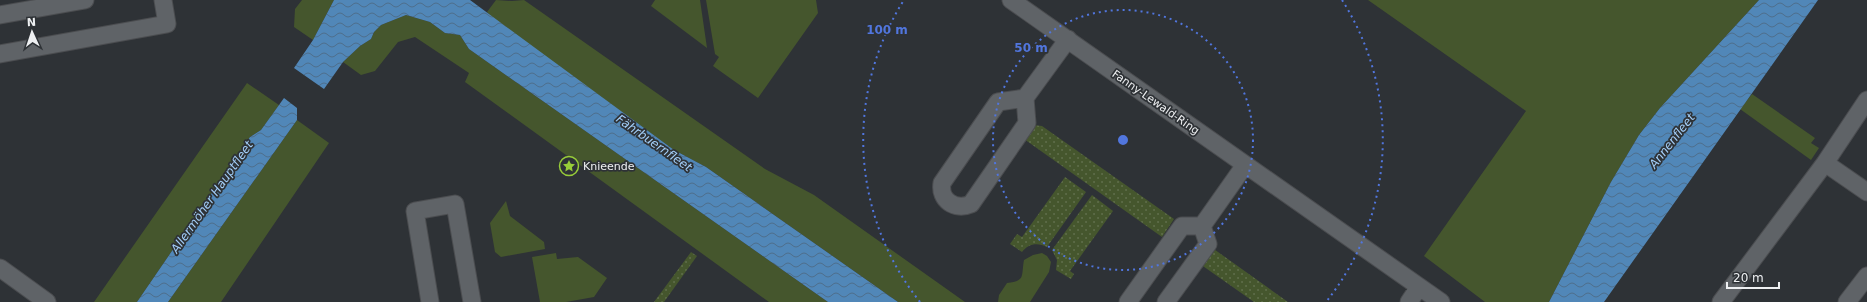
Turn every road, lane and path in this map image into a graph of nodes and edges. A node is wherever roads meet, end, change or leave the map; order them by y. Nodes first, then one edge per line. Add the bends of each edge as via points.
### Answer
1 (85, 0) edge
2 (163, 0) edge
3 (1011, 0) edge
4 (0, 15) edge
5 (1068, 39) junction
6 (0, 54) edge
7 (1025, 98) junction
8 (1867, 100) edge
9 (1825, 163) junction
10 (1245, 165) junction
11 (1867, 192) edge
12 (1202, 226) junction
13 (0, 268) edge
14 (1867, 276) edge
15 (1419, 287) junction
16 (47, 302) edge
17 (430, 302) edge
18 (472, 302) edge
19 (1128, 302) edge
20 (1166, 302) edge
21 (1409, 302) edge
22 (1441, 302) edge
23 (1721, 302) edge
24 (1847, 302) edge

1 - 4 street
2 - 6 street via 167,24
3 - 5 street, Fanny-Lewald-Ring
5 - 7 street
5 - 10 street, Fanny-Lewald-Ring
7 - 7 street via 998,102 942,183 941,191 949,203 957,206 971,204 1027,122
8 - 9 street
9 - 11 street
9 - 23 street
10 - 12 street
10 - 15 street, Fanny-Lewald-Ring
12 - 19 street via 1182,226
12 - 20 street via 1208,244
13 - 16 street
14 - 24 street
15 - 21 street
15 - 22 street, Fanny-Lewald-Ring
17 - 18 street via 415,211 455,204

